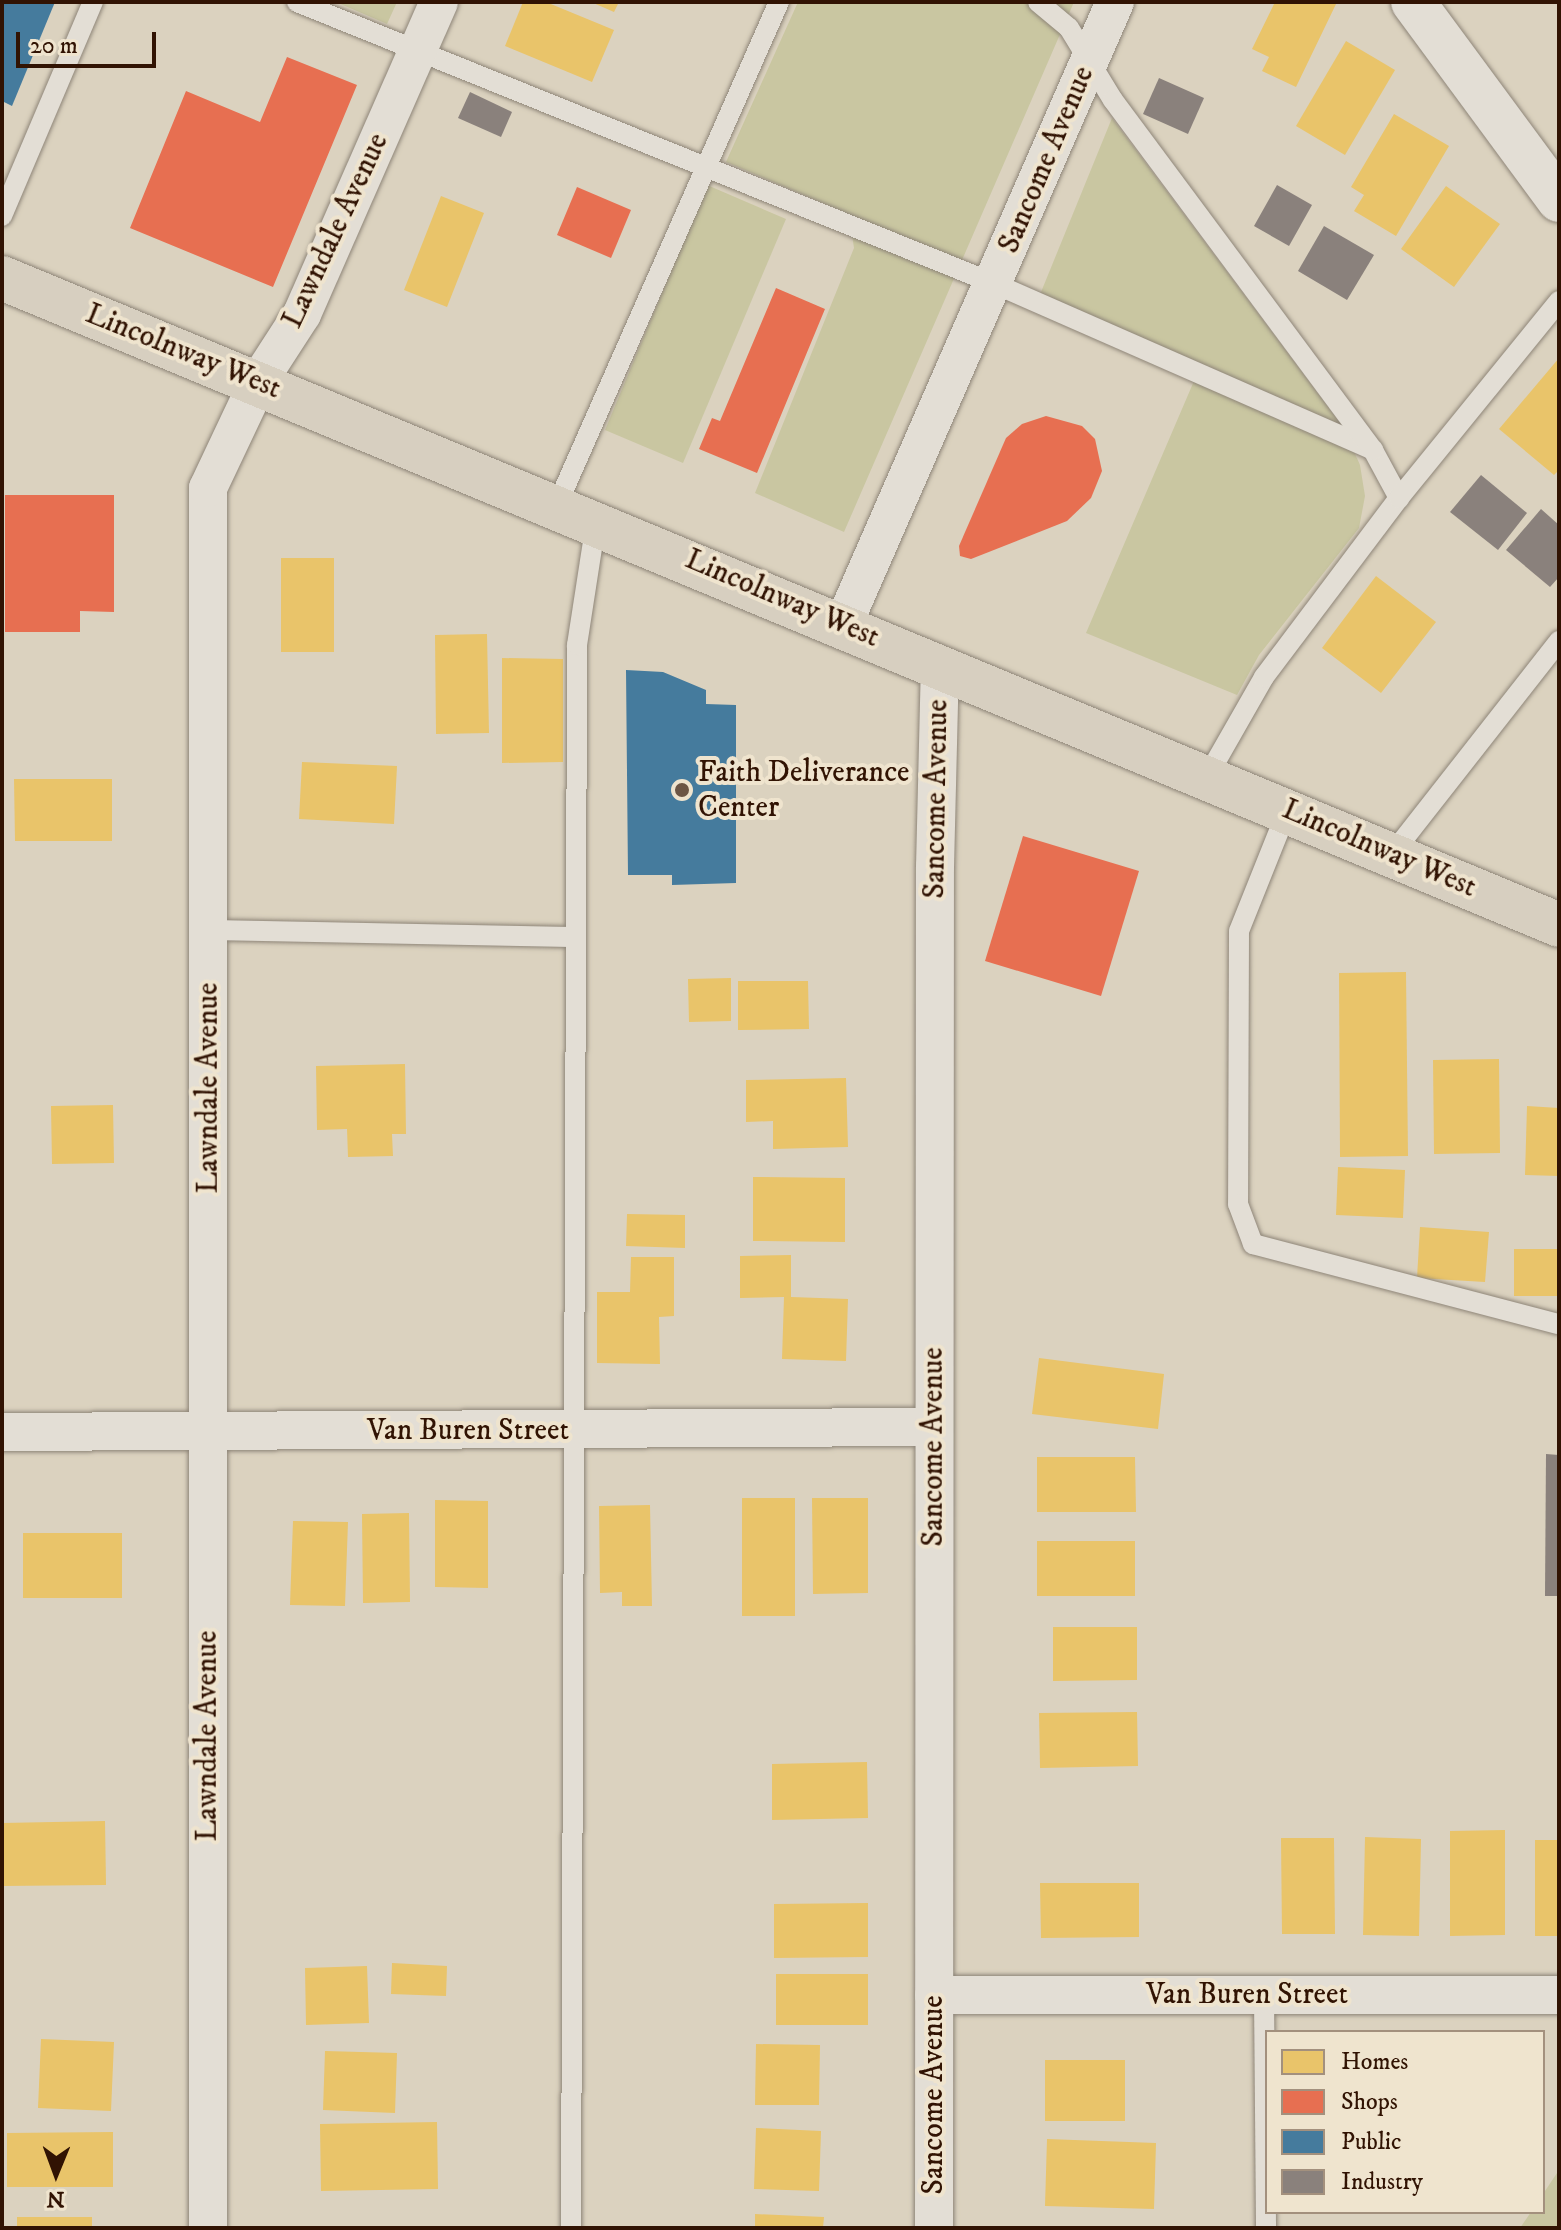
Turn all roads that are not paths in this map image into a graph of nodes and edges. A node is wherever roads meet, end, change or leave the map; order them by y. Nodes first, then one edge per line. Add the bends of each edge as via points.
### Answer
1 (93, 2) edge
2 (297, 2) edge
3 (439, 2) edge
4 (779, 2) edge
5 (1038, 2) edge
6 (1115, 2) edge
7 (1413, 2) edge
8 (418, 51) junction
9 (1089, 61) junction
10 (704, 165) junction
11 (1559, 200) edge
12 (2, 216) edge
13 (2, 278) edge
14 (993, 283) junction
15 (1559, 301) edge
16 (258, 382) junction
17 (1373, 450) junction
18 (1399, 498) junction
19 (557, 505) junction
20 (596, 521) junction
21 (843, 625) junction
22 (1559, 641) edge
23 (940, 665) junction
24 (1207, 777) junction
25 (1287, 811) junction
26 (1392, 854) junction
27 (1559, 925) edge
28 (209, 930) junction
29 (574, 937) junction
30 (1559, 1324) edge
31 (934, 1427) junction
32 (572, 1430) junction
33 (2, 1432) edge
34 (208, 1433) junction
35 (934, 1995) junction
36 (1264, 1995) junction
37 (1559, 1995) edge
38 (1265, 2112) edge
39 (208, 2228) edge
40 (571, 2228) edge
41 (934, 2228) edge

1 - 12 lane
2 - 8 lane
3 - 8 street, Lawndale Avenue
4 - 10 lane
5 - 9 lane via 1069,28
6 - 9 street, Sancome Avenue
7 - 11 street
8 - 10 lane
8 - 16 street, Lawndale Avenue via 302,314
9 - 14 street, Sancome Avenue
9 - 17 lane
10 - 14 lane
10 - 19 lane
13 - 16 main road, Lincolnway West
14 - 17 lane
14 - 21 street, Sancome Avenue
15 - 18 lane
16 - 19 main road, Lincolnway West
16 - 28 street, Lawndale Avenue via 208,488
17 - 18 lane
18 - 24 lane via 1264,677
19 - 20 main road, Lincolnway West
20 - 21 main road, Lincolnway West
20 - 29 lane via 577,645
21 - 23 main road, Lincolnway West
22 - 26 lane
23 - 24 main road, Lincolnway West
23 - 31 street, Sancome Avenue
24 - 25 main road, Lincolnway West
25 - 26 main road, Lincolnway West
25 - 30 lane via 1239,931 1238,1204 1253,1244
26 - 27 main road, Lincolnway West
28 - 29 lane
28 - 34 street, Lawndale Avenue
29 - 32 lane
31 - 32 street, Van Buren Street
31 - 35 street, Sancome Avenue
32 - 34 street, Van Buren Street
32 - 40 lane
33 - 34 street, Van Buren Street
34 - 39 street, Lawndale Avenue
35 - 36 street, Van Buren Street
35 - 41 street, Sancome Avenue
36 - 37 street, Van Buren Street
36 - 38 lane

